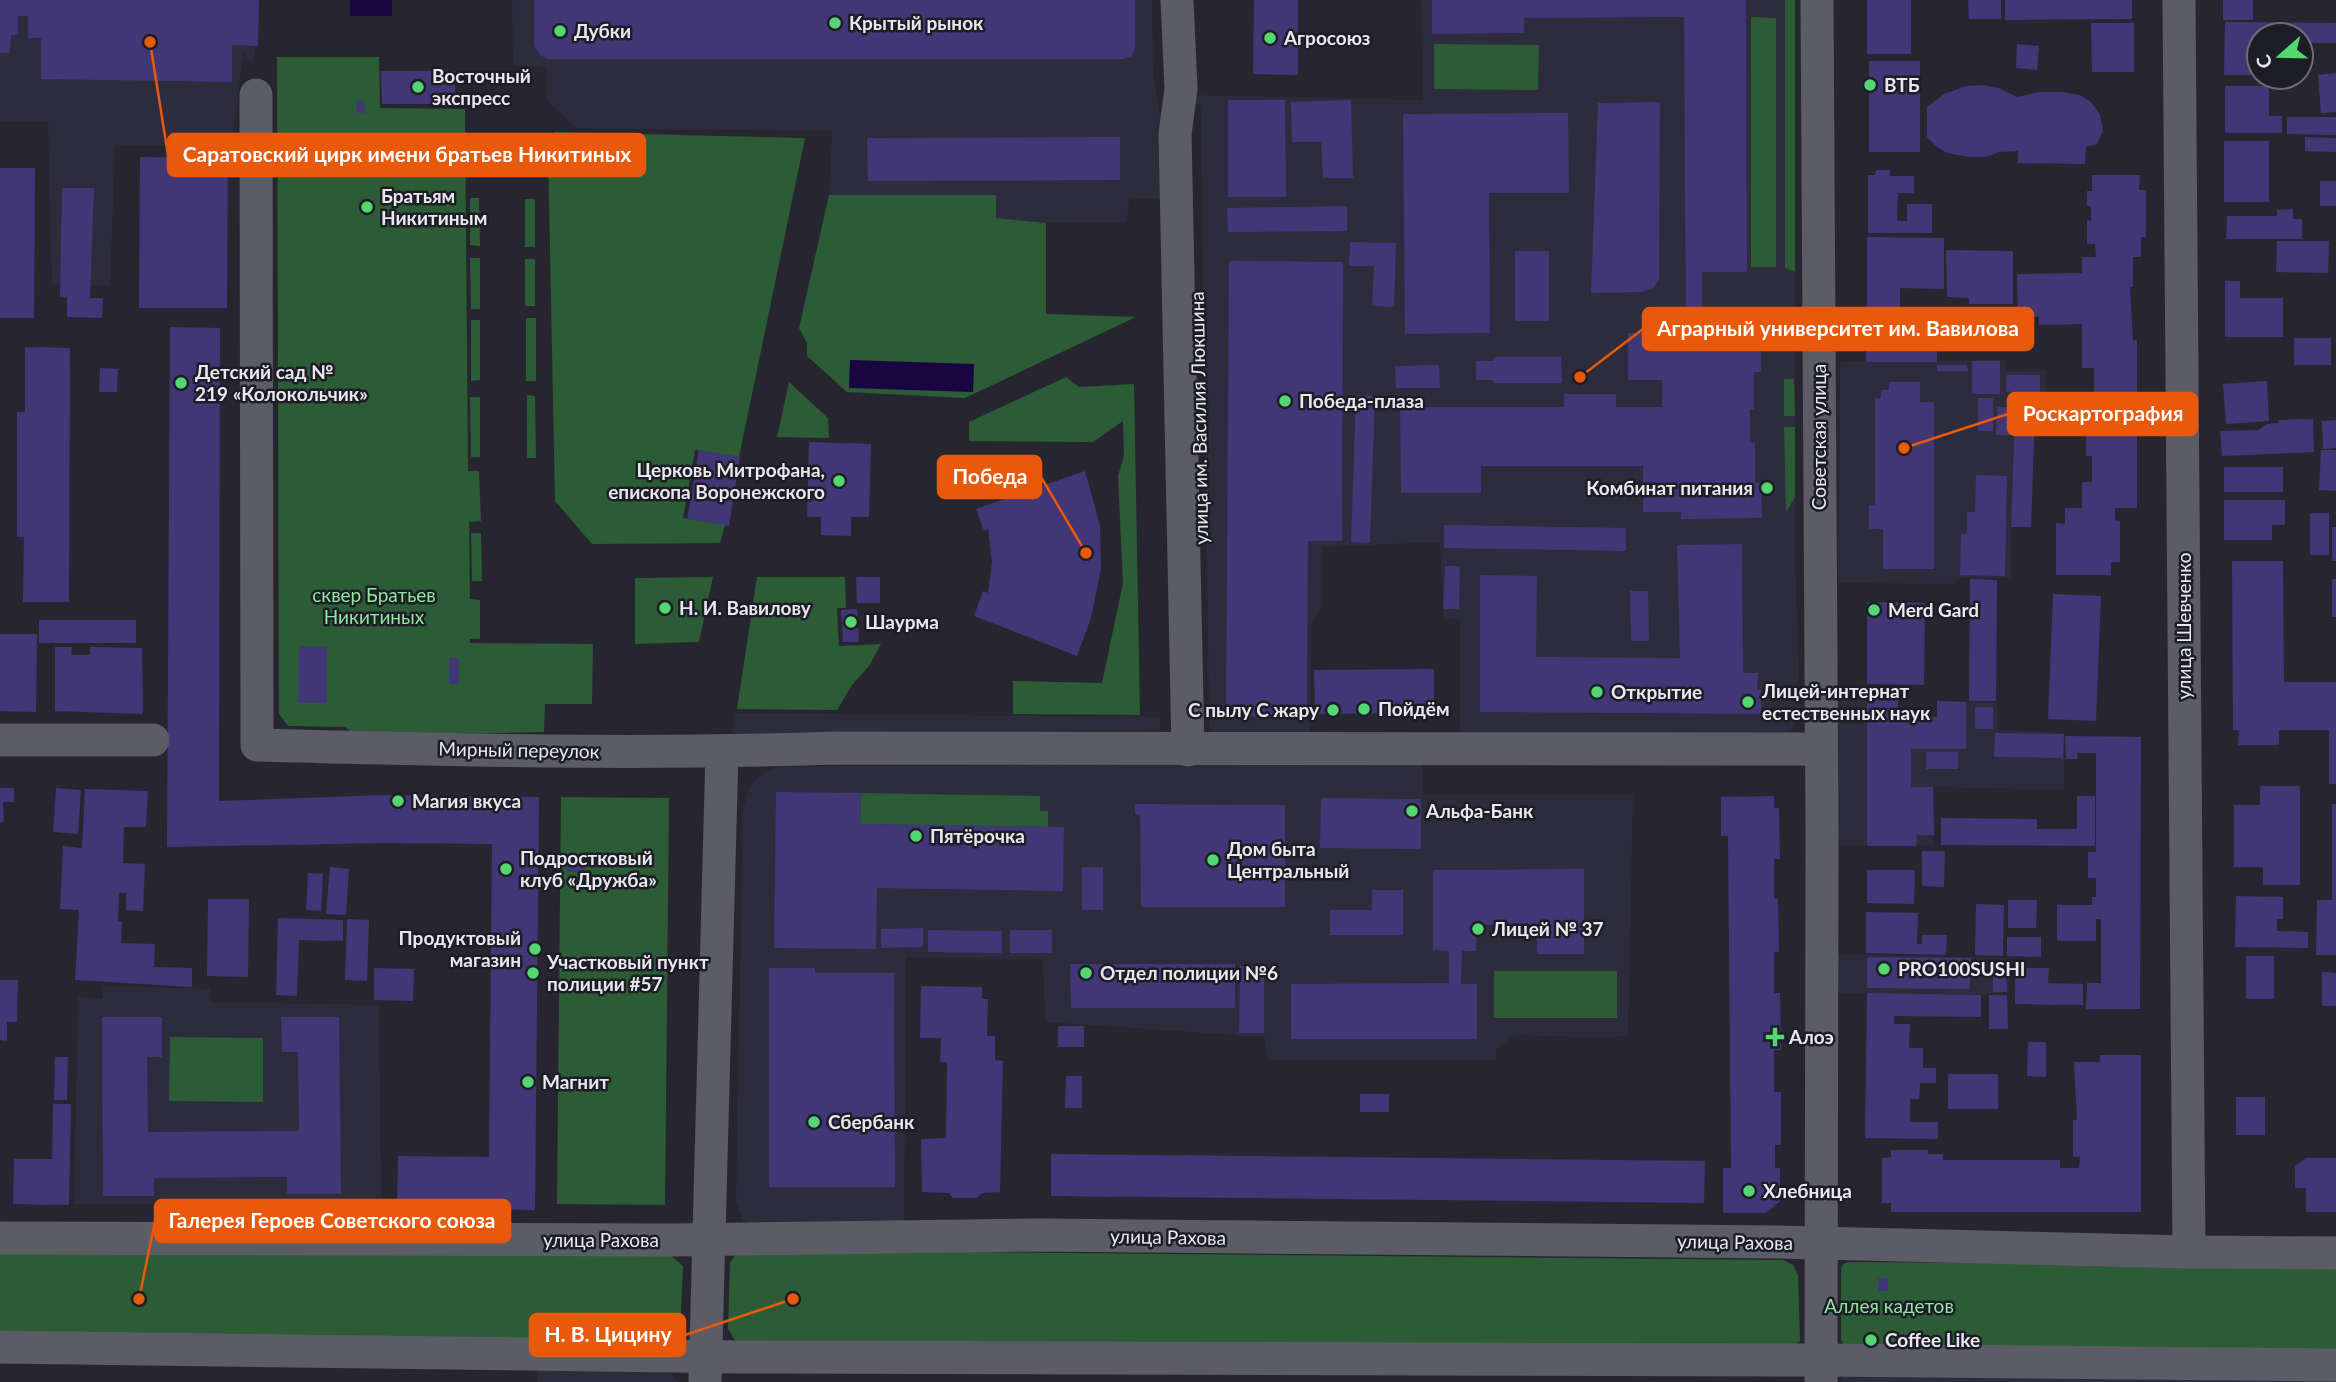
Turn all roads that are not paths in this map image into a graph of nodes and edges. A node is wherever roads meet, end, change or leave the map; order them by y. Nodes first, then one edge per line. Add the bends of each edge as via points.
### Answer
1 (1177, 0) edge
2 (1817, 0) edge
3 (2179, 0) edge
4 (256, 95) dead end
5 (0, 740) edge
6 (153, 740) dead end
7 (1821, 749) junction
8 (1195, 750) junction
9 (722, 752) junction
10 (0, 1238) edge
11 (708, 1239) junction
12 (1821, 1244) junction
13 (2189, 1252) junction
14 (2336, 1253) edge
15 (0, 1347) edge
16 (2336, 1365) edge
17 (706, 1368) edge
18 (1821, 1371) edge

1 - 8 street, улица им. Василия Люкшина via 1181,89 1194,132
2 - 7 street, Советская улица
3 - 13 street, улица Шевченко
4 - 9 street, Мирный переулок via 257,745
5 - 6 street
7 - 8 street, Мирный переулок
7 - 12 street, Советская улица
8 - 9 street, Мирный переулок via 834,748
9 - 11 street
10 - 11 street, улица Рахова
11 - 12 street, улица Рахова via 1030,1235
11 - 17 street
12 - 13 street, улица Рахова
12 - 18 street, Советская улица
13 - 14 street, улица Рахова
15 - 17 street
16 - 18 street
17 - 18 street

